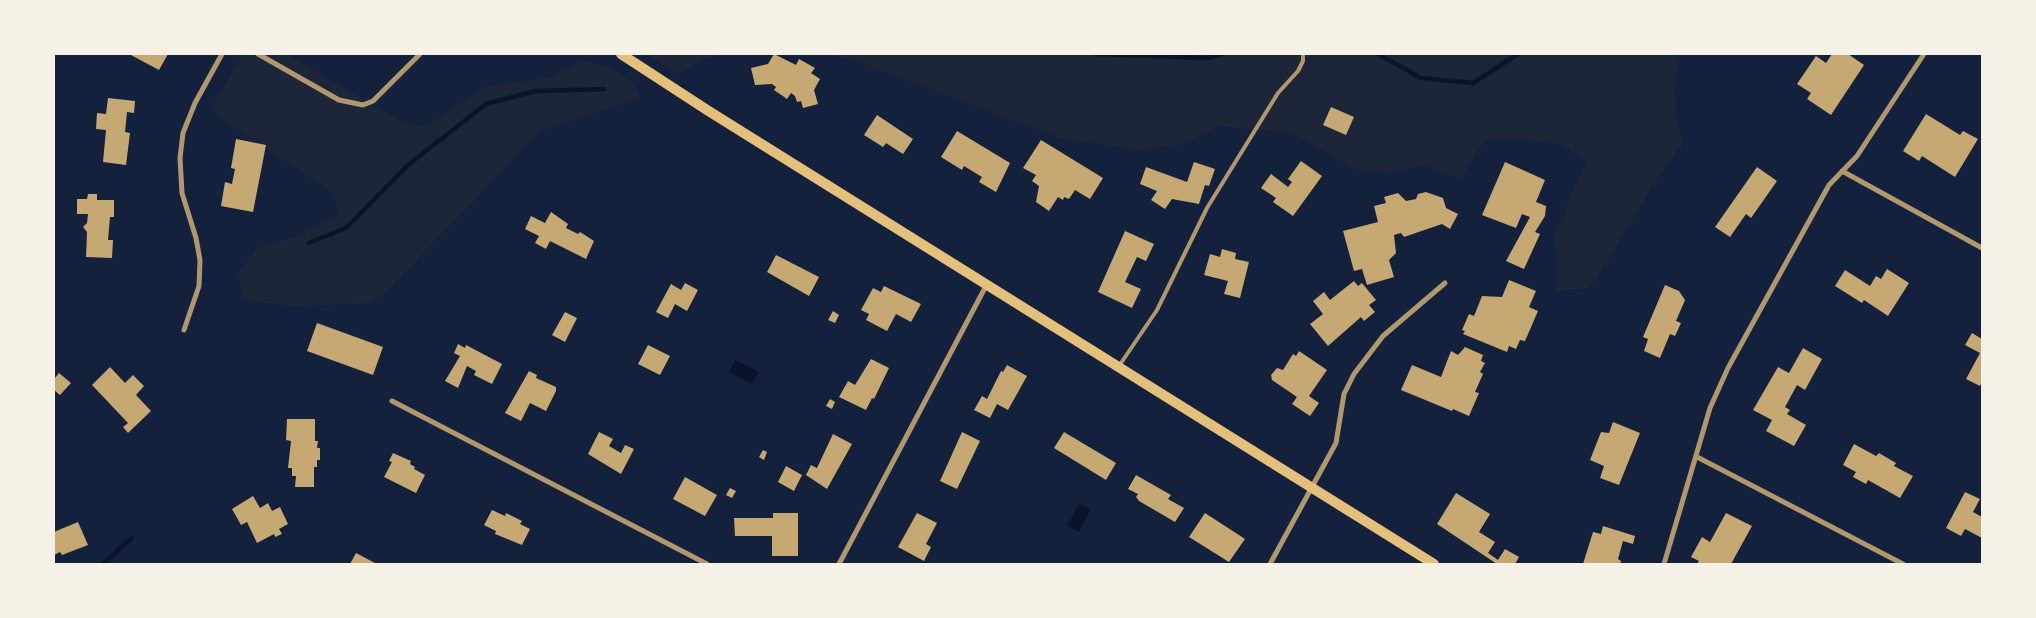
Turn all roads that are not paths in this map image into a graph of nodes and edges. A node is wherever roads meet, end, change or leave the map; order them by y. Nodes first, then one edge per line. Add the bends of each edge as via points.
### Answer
1 (222, 54) edge
2 (258, 54) edge
3 (420, 54) edge
4 (621, 54) edge
5 (1303, 54) edge
6 (1924, 54) edge
7 (1842, 171) junction
8 (1982, 248) edge
9 (1445, 283) dead end
10 (987, 284) junction
11 (184, 330) dead end
12 (1119, 366) junction
13 (392, 401) dead end
14 (1697, 457) junction
15 (1311, 486) junction
16 (707, 564) edge
17 (839, 564) edge
18 (1270, 564) edge
19 (1434, 564) edge
20 (1664, 564) edge
21 (1902, 564) edge

1 - 11 street via 195,103 183,133 180,158 182,193 200,260 199,286
2 - 3 street via 340,100 363,105 373,101
4 - 10 main road
5 - 12 lane via 1298,71 1278,93 1207,208 1157,310
6 - 7 street via 1857,156
7 - 8 street
7 - 14 street via 1814,210 1728,368 1710,408
9 - 15 street via 1382,336 1354,374 1344,394 1336,443
10 - 12 main road
10 - 17 street
12 - 15 main road
13 - 16 street
14 - 20 street
14 - 21 street
15 - 18 street
15 - 19 main road

